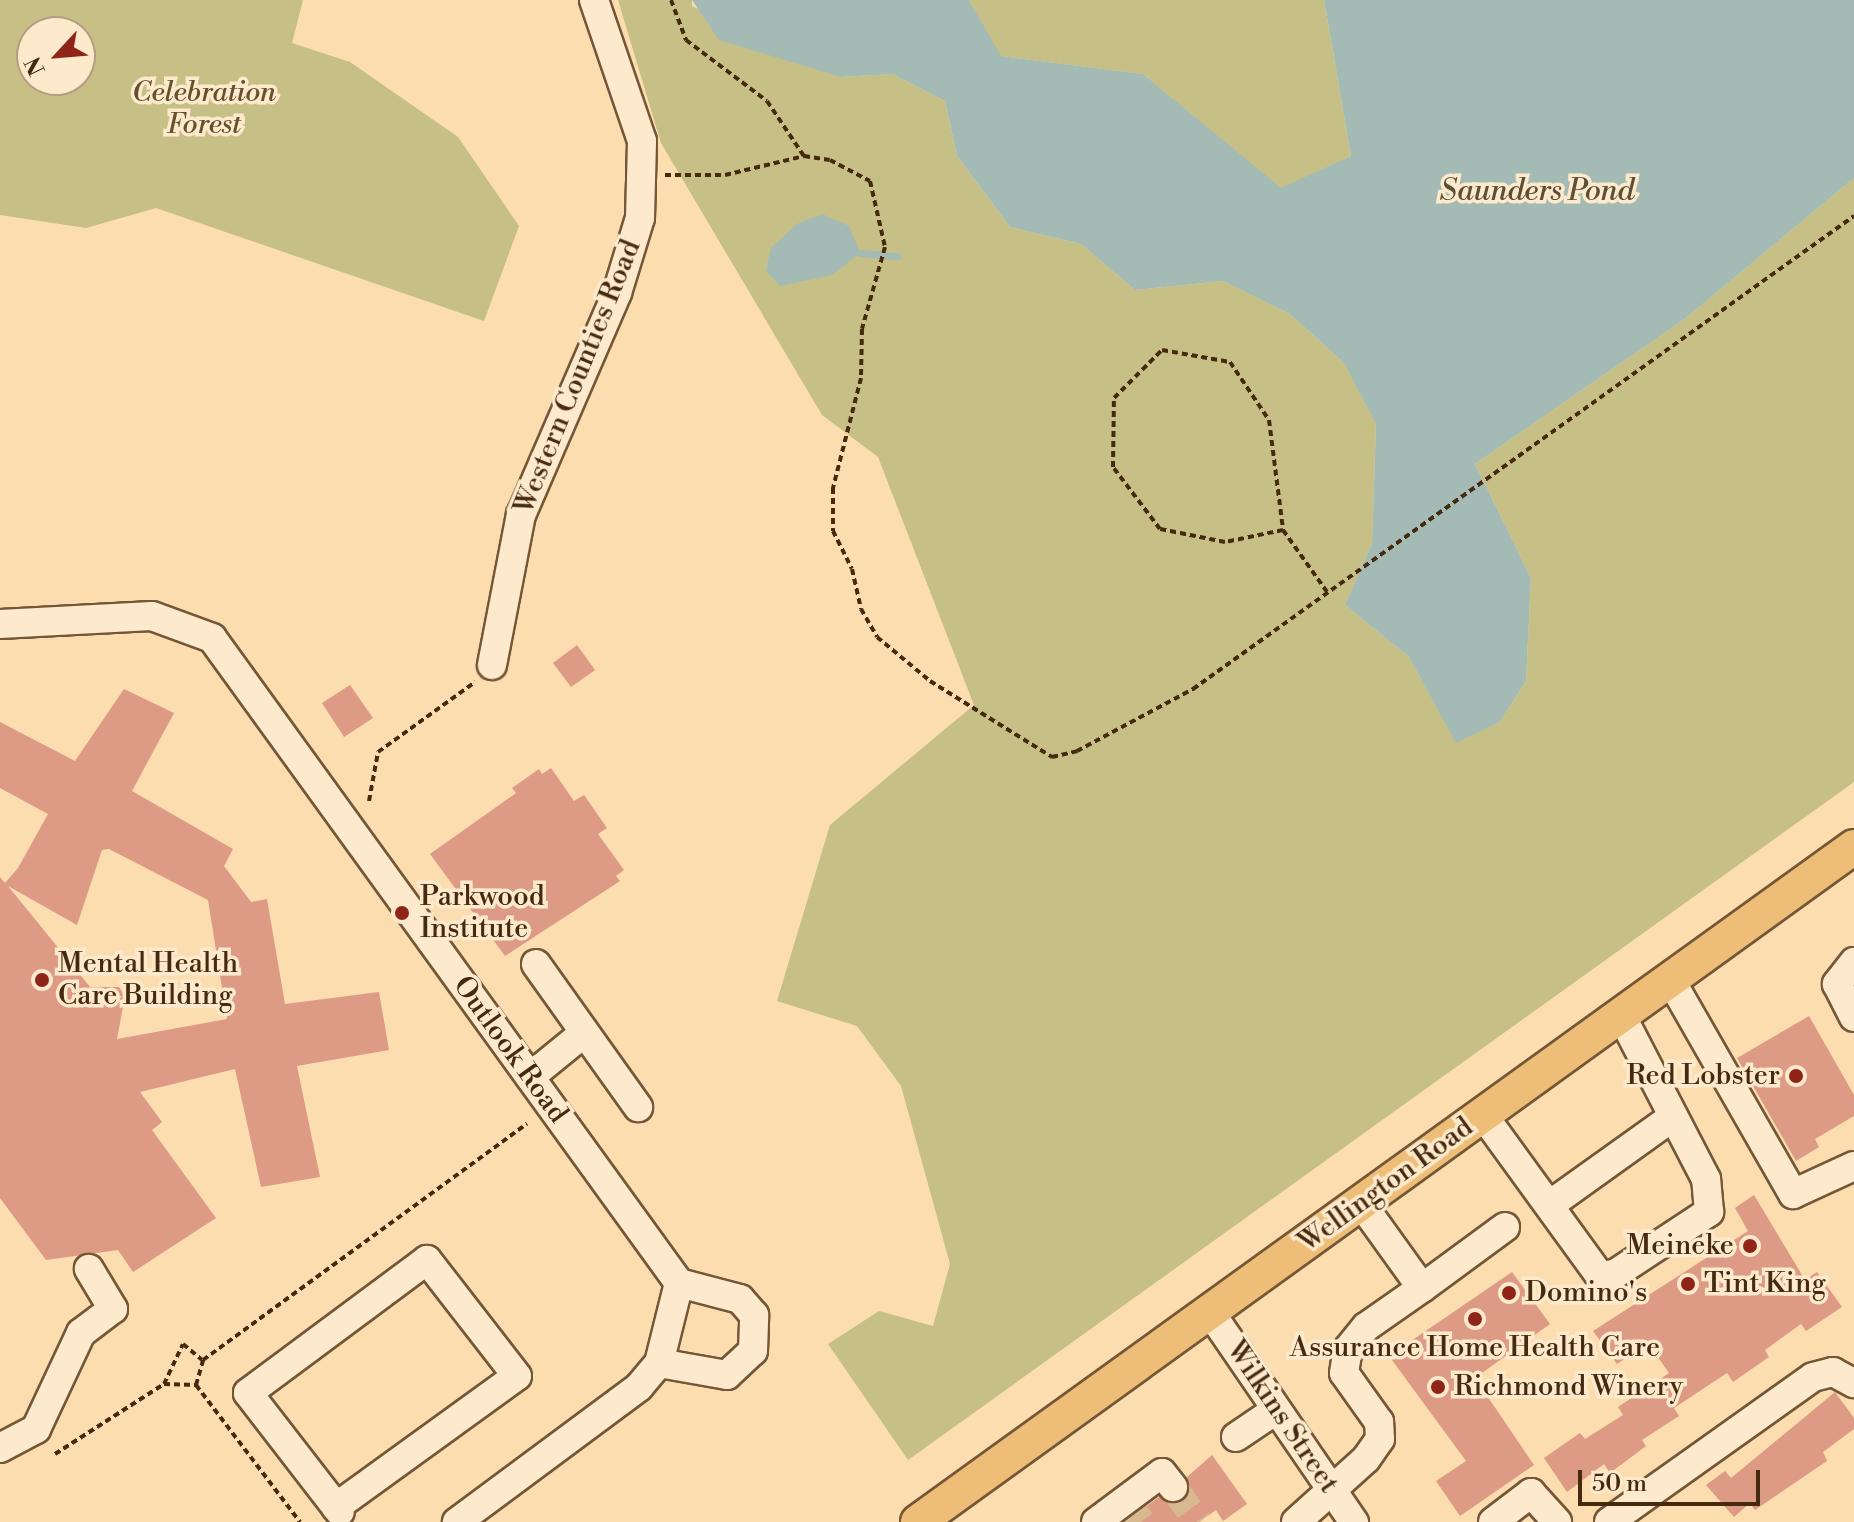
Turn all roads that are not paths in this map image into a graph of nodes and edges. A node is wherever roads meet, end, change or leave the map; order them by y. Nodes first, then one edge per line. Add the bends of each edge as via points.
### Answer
1 (594, 0) edge
2 (0, 624) edge
3 (485, 673) road end
4 (1854, 847) edge
5 (1854, 962) edge
6 (536, 964) dead end
7 (1670, 979) junction
8 (1621, 1015) junction
9 (1854, 1017) edge
10 (584, 1033) junction
11 (530, 1077) junction
12 (638, 1107) dead end
13 (1483, 1115) junction
14 (1671, 1118) junction
15 (1854, 1166) edge
16 (1361, 1203) junction
17 (1551, 1204) junction
18 (1505, 1227) dead end
19 (89, 1269) dead end
20 (679, 1283) junction
21 (1422, 1288) junction
22 (1210, 1312) junction
23 (659, 1363) junction
24 (1854, 1383) edge
25 (1276, 1410) junction
26 (1236, 1437) dead end
27 (0, 1448) edge
28 (1173, 1487) dead end
29 (1333, 1492) junction
30 (1116, 1514) edge
31 (343, 1516) edge
32 (457, 1522) edge
33 (918, 1522) edge
34 (1296, 1522) edge
35 (1354, 1522) edge
36 (1493, 1522) edge
37 (1557, 1522) edge
38 (1609, 1522) edge

1 - 3 street, Western Counties Road via 629,90 644,173 632,256 521,515
2 - 11 street, Outlook Road via 152,616 212,638
4 - 7 main road, Wellington Road
5 - 9 street via 1837,984
6 - 10 street
7 - 8 main road, Wellington Road
7 - 15 street via 1793,1194
8 - 13 main road, Wellington Road
8 - 14 street via 1654,1067
10 - 11 street
10 - 12 street
11 - 20 street, Outlook Road
13 - 16 main road, Wellington Road
13 - 17 street
14 - 17 street
14 - 17 street via 1706,1179 1709,1212 1607,1277 1594,1271
16 - 21 street
16 - 22 main road, Wellington Road
18 - 21 street
19 - 27 street via 113,1309 81,1333 36,1429
20 - 23 street
20 - 23 street via 740,1299 754,1315 753,1351 727,1375
21 - 29 street via 1366,1327 1345,1355 1344,1373 1381,1430 1375,1449
22 - 25 street, Wilkins Street
22 - 33 main road, Wellington Road
23 - 32 street via 639,1387
24 - 38 street via 1833,1372 1813,1377
25 - 26 street
25 - 29 street, Wilkins Street
28 - 30 street via 1162,1473
29 - 34 street
29 - 35 street, Wilkins Street
31 - 31 street via 248,1393 427,1260 517,1376
36 - 37 street via 1531,1493

